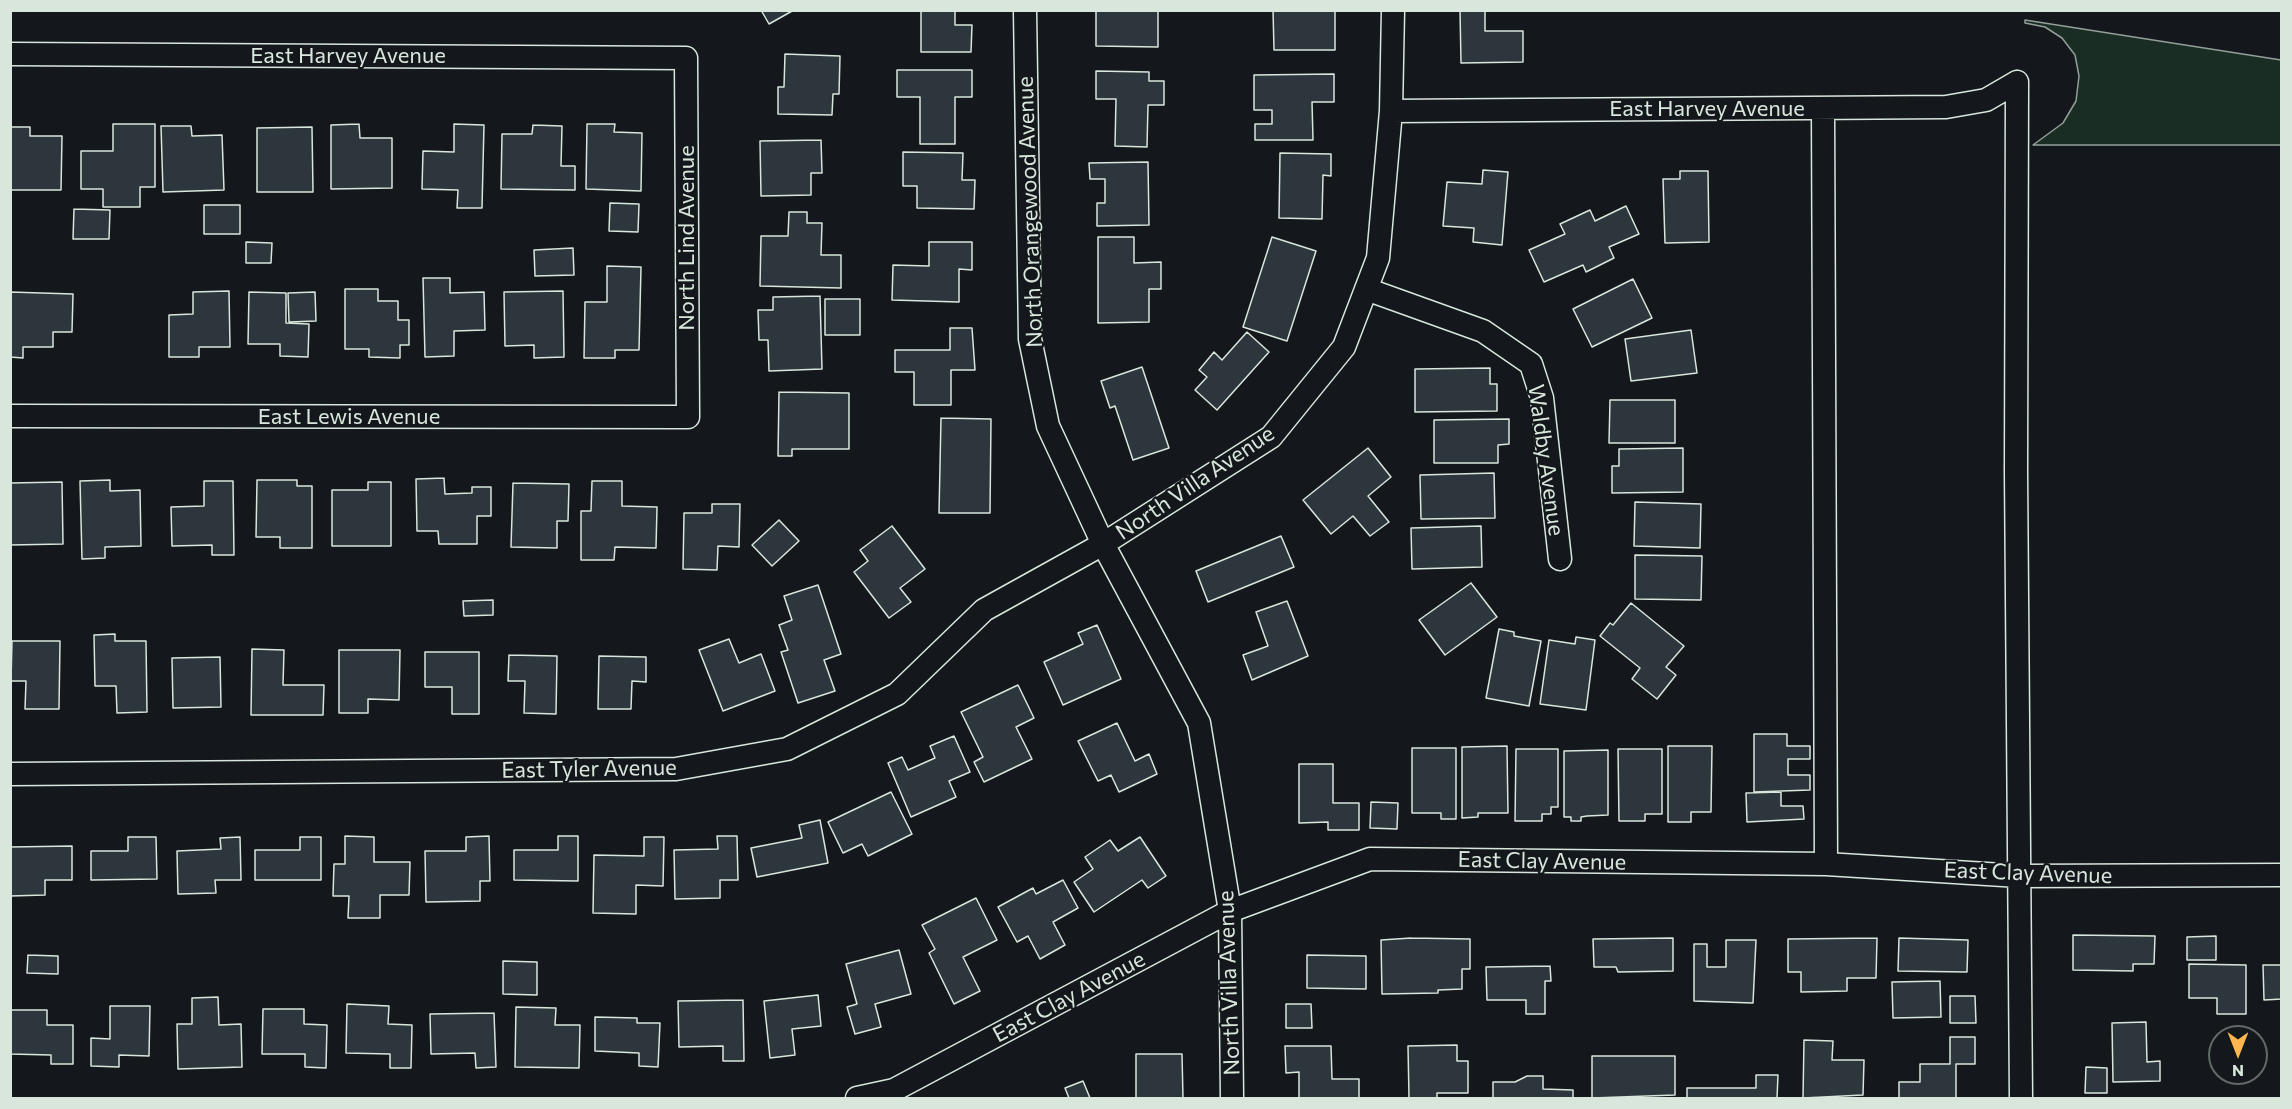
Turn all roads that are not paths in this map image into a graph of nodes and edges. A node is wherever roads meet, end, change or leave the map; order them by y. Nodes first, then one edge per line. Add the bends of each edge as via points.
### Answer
1 (1025, 10) edge
2 (1393, 10) edge
3 (10, 54) edge
4 (686, 58) joint
5 (1823, 108) junction
6 (1391, 111) junction
7 (1366, 290) junction
8 (10, 416) edge
9 (688, 417) joint
10 (1103, 544) junction
11 (1560, 559) dead end
12 (10, 774) edge
13 (1826, 864) junction
14 (2282, 875) edge
15 (2019, 876) junction
16 (1230, 911) junction
17 (857, 1098) edge
18 (1233, 1098) edge
19 (2021, 1098) edge

1 - 10 street, North Orangewood Avenue via 1030,339 1048,426
2 - 6 street, North Villa Avenue
3 - 4 street, East Harvey Avenue
4 - 9 street, North Lind Avenue
5 - 6 street, East Harvey Avenue
5 - 13 street
5 - 15 street, East Harvey Avenue via 1946,107 1986,100 2017,82
6 - 7 street, North Villa Avenue via 1378,258
7 - 10 street, North Villa Avenue via 1344,347 1271,437
7 - 11 street, Waldby Avenue via 1483,331 1531,364 1542,398
8 - 9 street, East Lewis Avenue
10 - 12 street, East Tyler Avenue via 984,610 897,694 787,749 676,769
10 - 16 street, North Villa Avenue via 1199,723
13 - 15 street, East Clay Avenue
13 - 16 street, East Clay Avenue via 1370,859
14 - 15 street, East Clay Avenue
15 - 19 street
16 - 17 street, East Clay Avenue via 894,1090
16 - 18 street, North Villa Avenue

